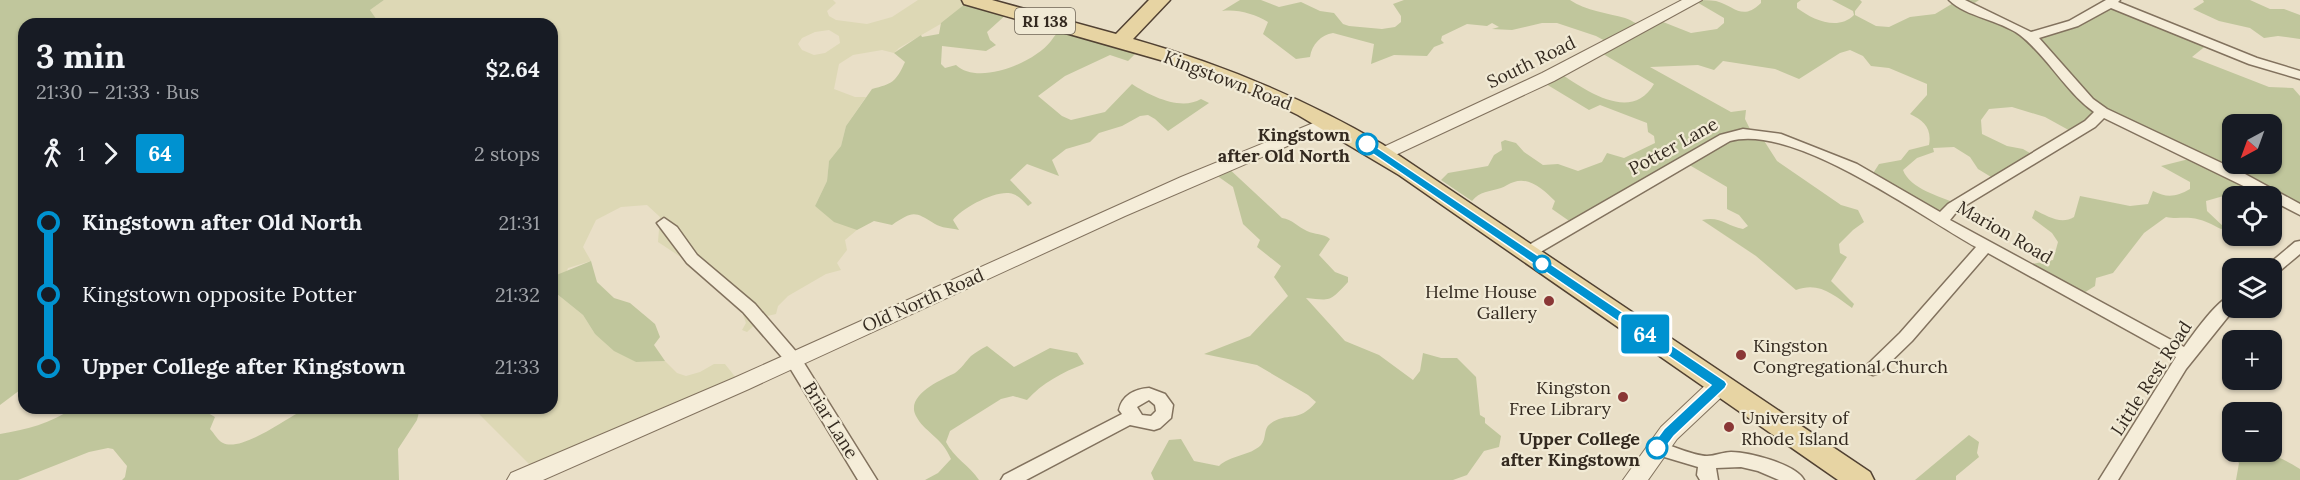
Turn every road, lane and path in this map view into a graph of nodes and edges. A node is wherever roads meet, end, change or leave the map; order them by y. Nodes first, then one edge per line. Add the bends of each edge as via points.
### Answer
1 (971, 0) edge
2 (1160, 0) edge
3 (1955, 0) edge
4 (1688, 1) edge
5 (2112, 2) edge
6 (2029, 36) junction
7 (1119, 42) junction
8 (2300, 75) edge
9 (2102, 112) junction
10 (1328, 122) junction
11 (1383, 154) junction
12 (2300, 210) edge
13 (1942, 219) junction
14 (664, 223) dead end
15 (1986, 246) junction
16 (2300, 246) edge
17 (1527, 253) junction
18 (2282, 261) edge
19 (2222, 311) edge
20 (2186, 355) junction
21 (793, 359) junction
22 (1873, 369) dead end
23 (1720, 384) junction
24 (1131, 417) dead end
25 (1657, 448) junction
26 (1708, 472) edge
27 (553, 473) edge
28 (519, 480) edge
29 (868, 480) edge
30 (1010, 480) edge
31 (1635, 480) edge
32 (1795, 480) edge
33 (1860, 480) edge
34 (2108, 480) edge

1 - 7 main road, RI 138
2 - 7 main road
3 - 6 street
4 - 11 street, South Road via 1548,77
5 - 6 street via 2072,26
5 - 8 street via 2253,61
6 - 9 street via 2080,94
7 - 10 main road, Kingstown Road / RI 138 via 1241,81
9 - 12 street
9 - 13 street, Marion Road via 2090,124 1953,207
10 - 11 main road, Kingstown Road / RI 138
10 - 21 street, Old North Road
11 - 17 main road, Kingstown Road / RI 138
13 - 15 street, Marion Road
13 - 17 street, Potter Lane via 1852,167 1776,137 1743,133 1725,138
14 - 21 street, Briar Lane via 692,259 743,302
15 - 20 street, Marion Road
15 - 22 street
16 - 18 street
17 - 23 main road, Kingstown Road / RI 138
19 - 20 street, Little Rest Road
20 - 34 street, Little Rest Road
21 - 27 street, Old North Road
21 - 29 street, Briar Lane
23 - 25 street
23 - 33 main road, Kingstown Road / RI 138
24 - 30 street
25 - 26 street
25 - 31 street
26 - 32 street via 1723,458 1744,459
27 - 28 street, Old North Road

